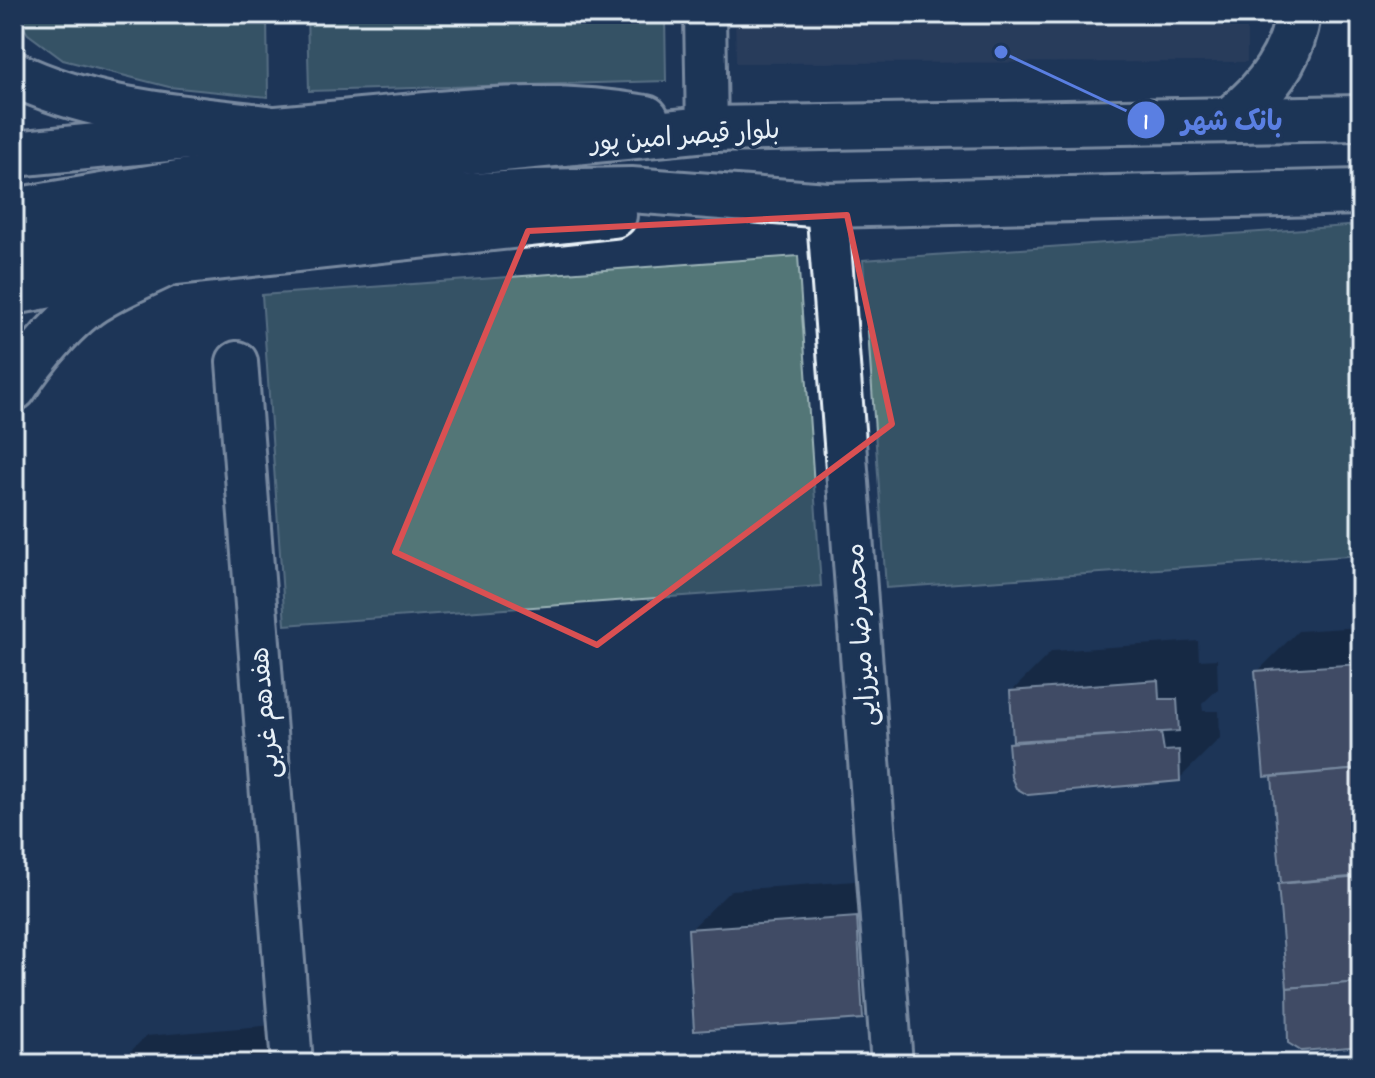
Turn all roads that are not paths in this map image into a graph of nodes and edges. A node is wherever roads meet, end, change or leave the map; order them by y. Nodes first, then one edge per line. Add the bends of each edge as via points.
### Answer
1 (705, 14) edge
2 (1298, 14) edge
3 (14, 74) edge
4 (1232, 118) junction
5 (1361, 118) edge
6 (267, 128) junction
7 (707, 129) junction
8 (14, 154) edge
9 (1361, 192) edge
10 (725, 197) junction
11 (827, 205) junction
12 (14, 211) edge
13 (168, 263) junction
14 (15, 267) edge
15 (237, 362) dead end
16 (14, 388) edge
17 (292, 1064) edge
18 (892, 1064) edge

1 - 7 street
2 - 4 main road via 1280,68 1254,101
3 - 6 main road via 76,99 122,109
4 - 5 main road, بلوار قیصر امین پور
4 - 7 main road, بلوار قیصر امین پور
6 - 7 main road via 494,108 608,111
6 - 8 main road
7 - 12 main road, بلوار قیصر امین پور via 208,178
9 - 11 main road, بلوار قیصر امین پور
10 - 11 main road, بلوار قیصر امین پور
10 - 13 main road via 594,218
10 - 14 main road, بلوار قیصر امین پور via 631,190 391,201 231,218
11 - 18 street, محمدرضا میرزایی
13 - 14 main road
13 - 16 main road via 98,298 68,323
15 - 17 street, هفدهم غربی

